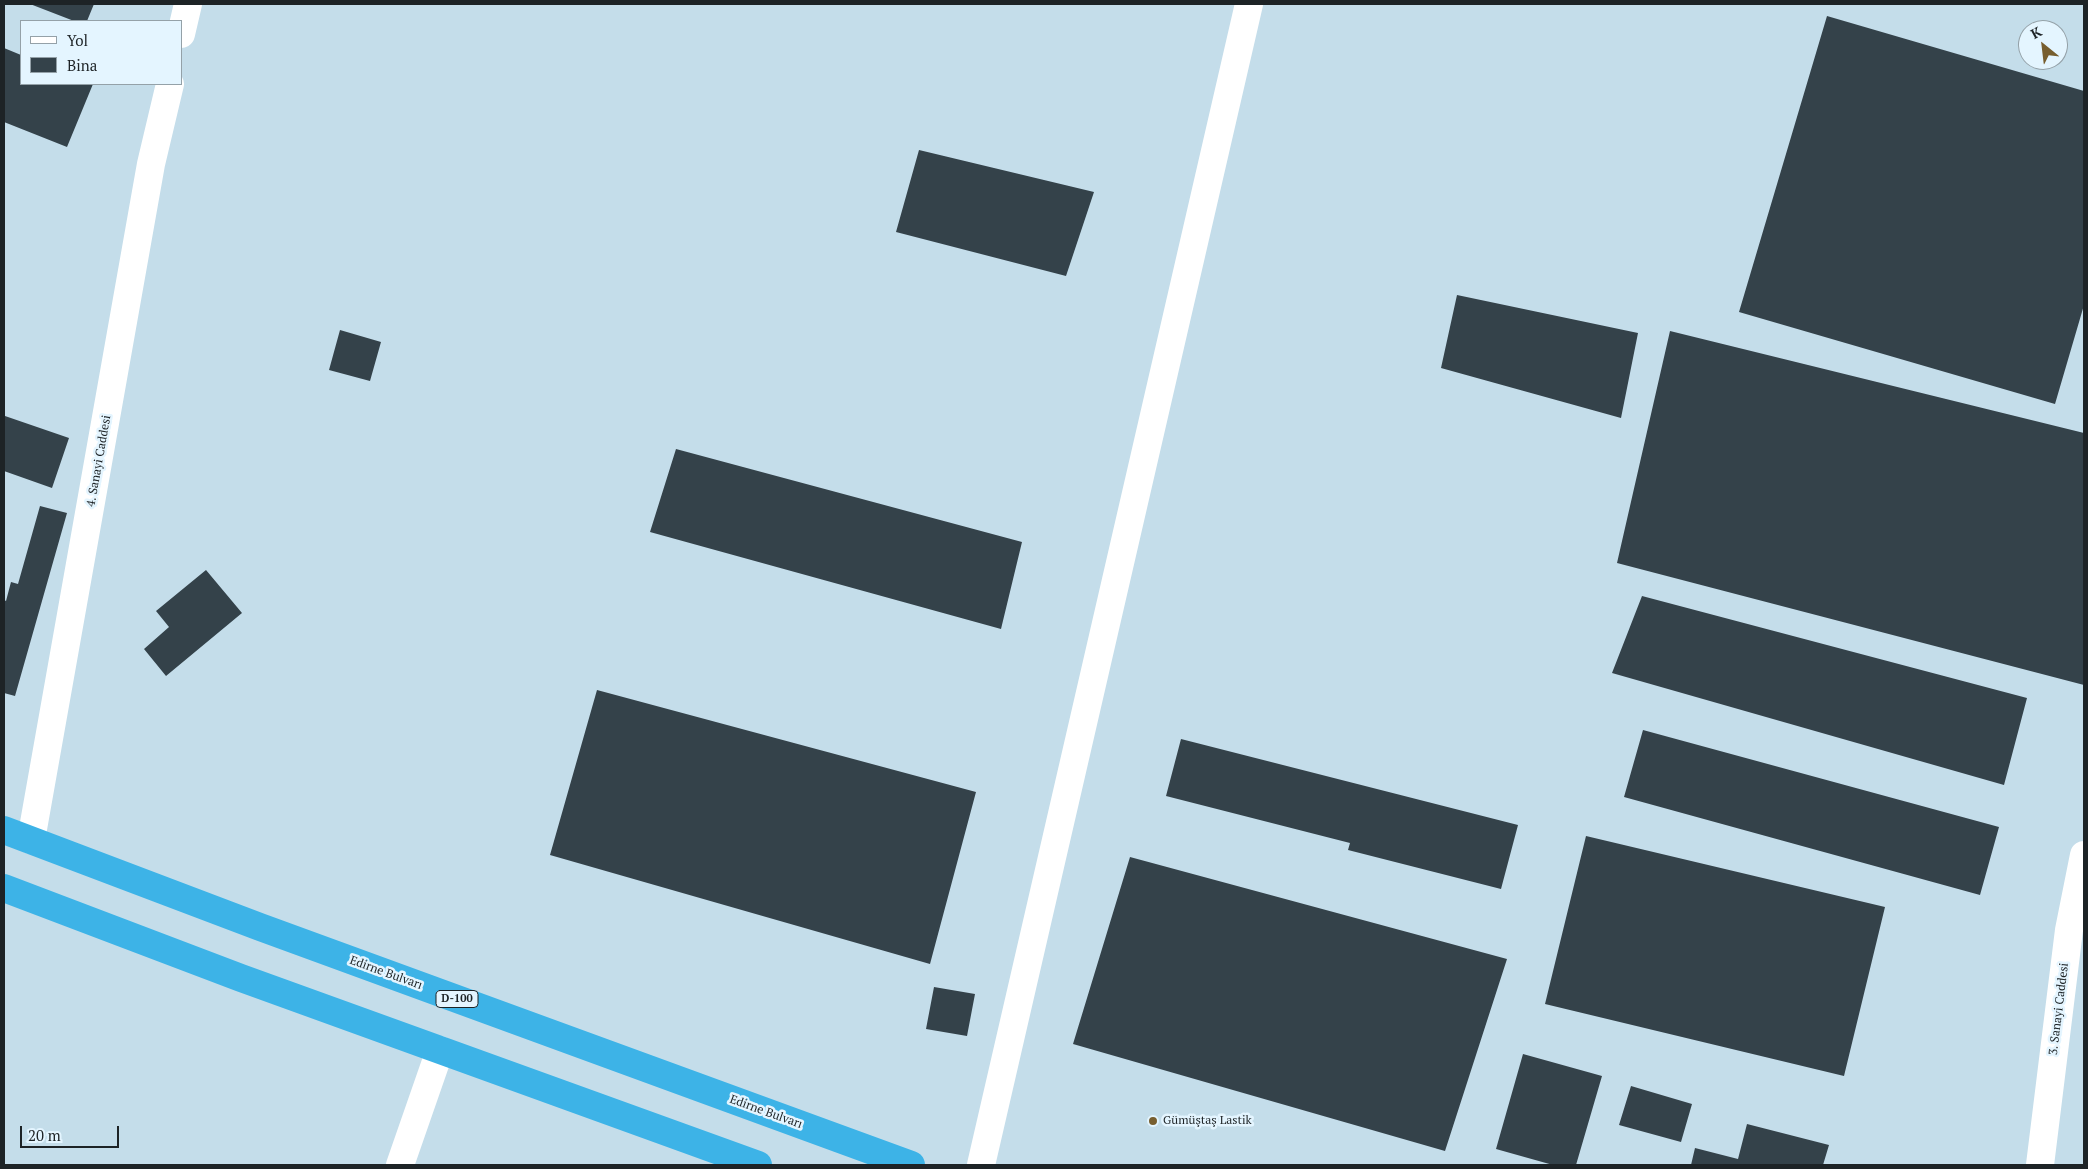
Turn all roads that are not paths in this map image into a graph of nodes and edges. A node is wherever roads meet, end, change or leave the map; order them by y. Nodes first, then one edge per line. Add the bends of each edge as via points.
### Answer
1 (188, 4) edge
2 (1249, 4) edge
3 (182, 30) edge
4 (170, 85) edge
5 (4, 830) edge
6 (30, 840) junction
7 (2084, 855) edge
8 (4, 888) edge
9 (440, 1050) junction
10 (400, 1165) edge
11 (758, 1165) edge
12 (911, 1165) edge
13 (981, 1165) edge
14 (2040, 1165) edge

1 - 3 street
2 - 13 street
4 - 6 street, 4. Sanayi Caddesi via 152,164
5 - 6 highway, Edirne Bulvarı / D-100
6 - 12 highway, Edirne Bulvarı / D-100
7 - 14 street, 3. Sanayi Caddesi via 2069,930
8 - 9 highway
9 - 10 street
9 - 11 highway

